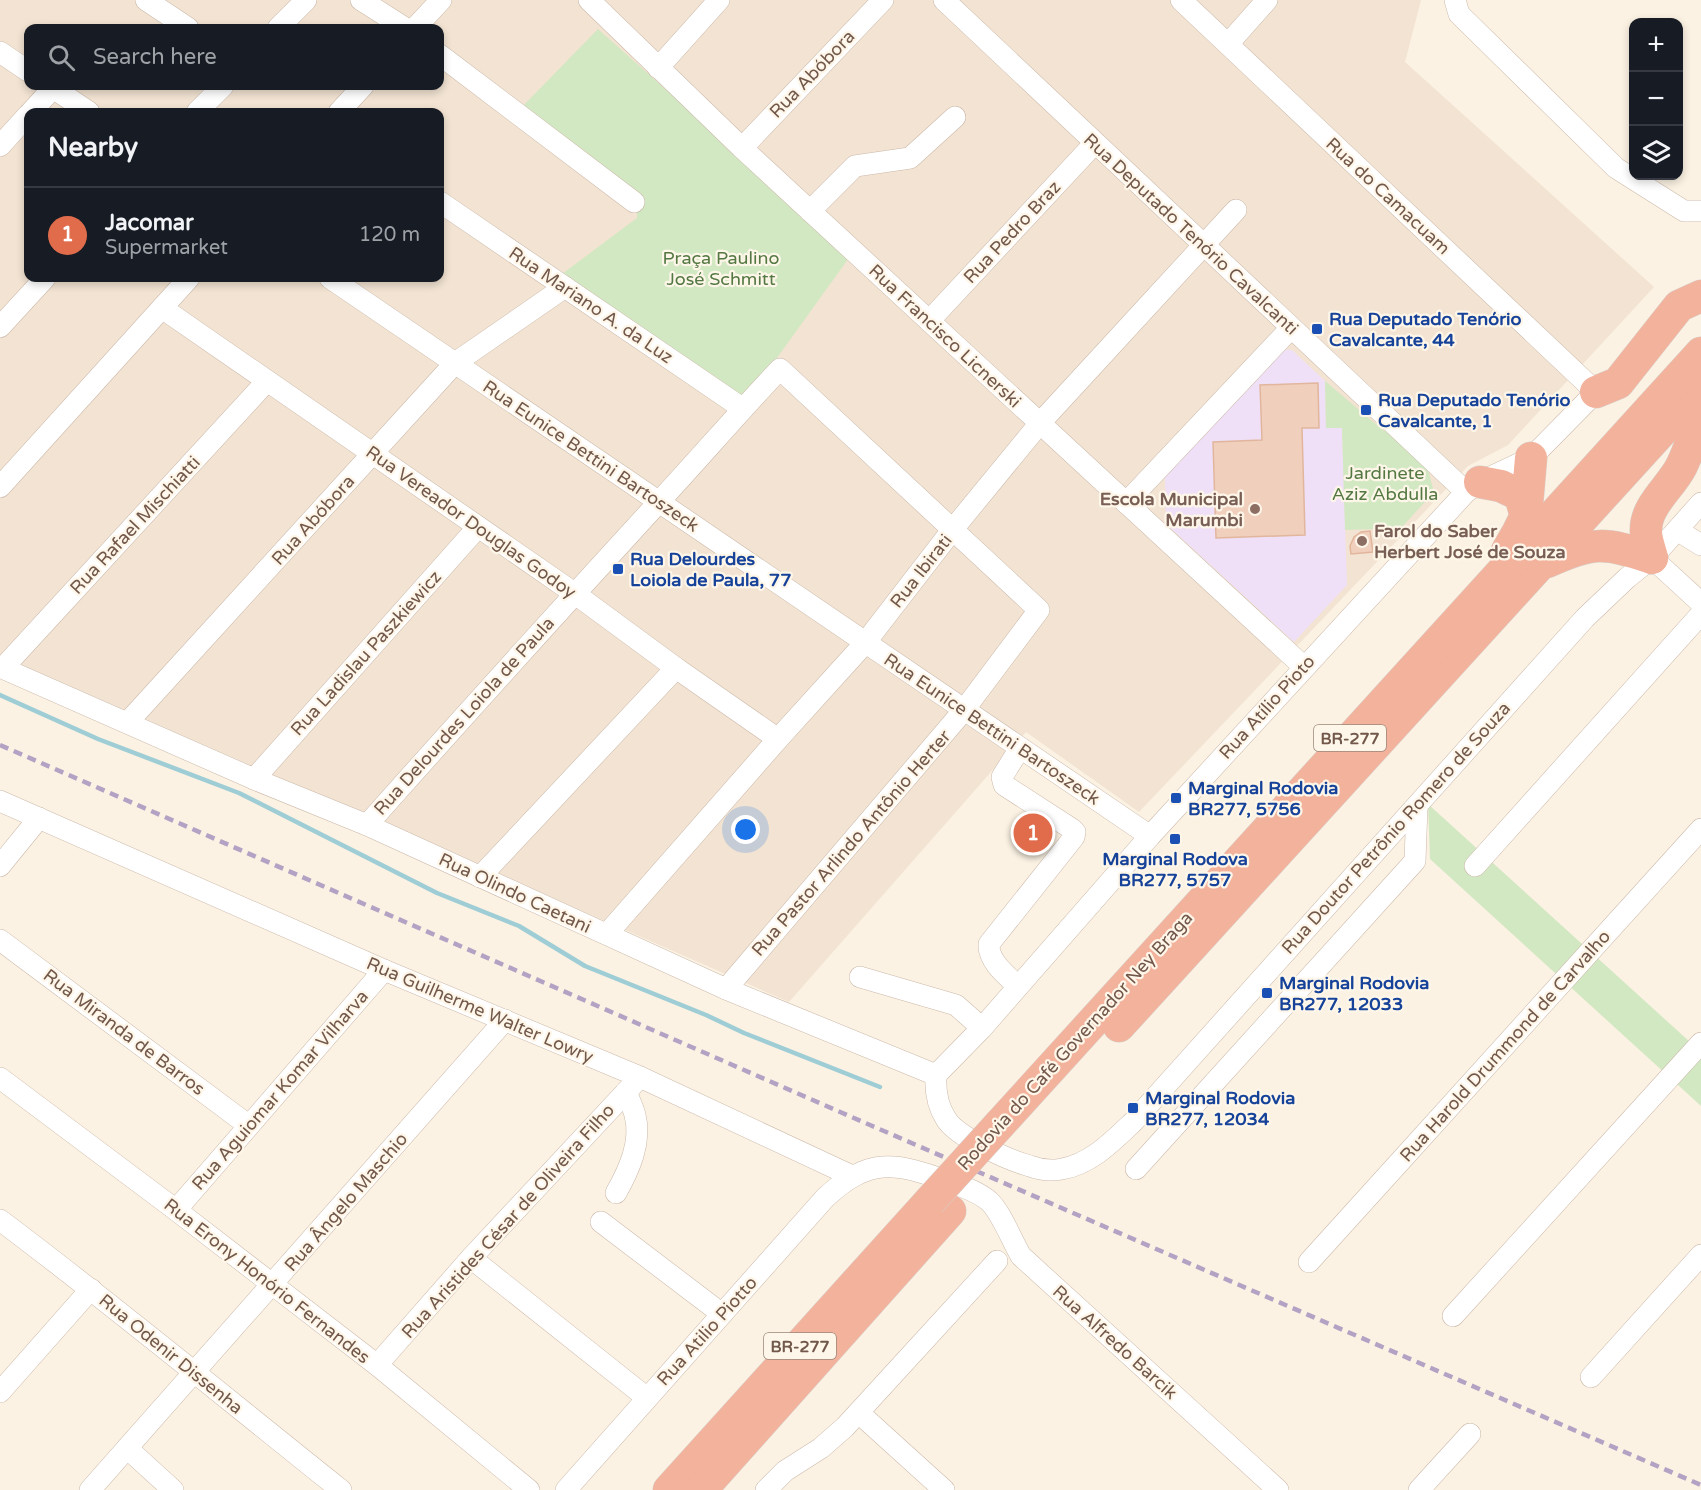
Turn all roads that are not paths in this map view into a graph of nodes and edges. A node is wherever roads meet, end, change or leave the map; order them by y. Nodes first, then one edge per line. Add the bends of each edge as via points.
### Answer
1 (146, 0) edge
2 (306, 0) edge
3 (361, 0) edge
4 (441, 0) edge
5 (589, 0) edge
6 (719, 0) edge
7 (883, 0) edge
8 (944, 0) edge
9 (1181, 0) edge
10 (1267, 0) edge
11 (1455, 0) edge
12 (182, 24) edge
13 (282, 24) edge
14 (399, 24) edge
15 (419, 24) edge
16 (1228, 44) junction
17 (0, 52) edge
18 (444, 58) edge
19 (24, 68) edge
20 (658, 68) junction
21 (49, 90) edge
22 (56, 90) edge
23 (219, 90) edge
24 (359, 90) edge
25 (35, 108) edge
26 (83, 108) edge
27 (201, 108) edge
28 (343, 108) edge
29 (955, 117) dead end
30 (24, 120) edge
31 (1095, 143) junction
32 (0, 146) edge
33 (742, 148) junction
34 (634, 202) dead end
35 (444, 205) edge
36 (1236, 210) dead end
37 (810, 211) junction
38 (1701, 211) edge
39 (1204, 245) junction
40 (41, 282) edge
41 (185, 282) edge
42 (336, 282) edge
43 (565, 287) junction
44 (1701, 296) edge
45 (162, 308) junction
46 (929, 321) junction
47 (0, 327) edge
48 (1291, 328) junction
49 (1701, 353) edge
50 (455, 363) junction
51 (267, 381) junction
52 (1701, 388) edge
53 (1596, 392) junction
54 (1701, 405) edge
55 (742, 408) junction
56 (1040, 423) junction
57 (373, 454) junction
58 (1531, 458) junction
59 (0, 487) edge
60 (1473, 487) junction
61 (659, 502) junction
62 (1126, 503) junction
63 (1701, 503) edge
64 (1526, 516) junction
65 (478, 526) junction
66 (953, 529) junction
67 (1677, 531) junction
68 (1701, 545) edge
69 (1652, 558) junction
70 (1538, 566) junction
71 (574, 593) junction
72 (1475, 600) junction
73 (1701, 603) edge
74 (1701, 615) edge
75 (866, 643) junction
76 (1304, 667) junction
77 (1, 668) edge
78 (676, 668) junction
79 (964, 710) junction
80 (128, 722) junction
81 (778, 739) junction
82 (1020, 748) junction
83 (254, 779) junction
84 (0, 801) edge
85 (1417, 806) junction
86 (39, 818) junction
87 (367, 825) junction
88 (1701, 829) edge
89 (1150, 836) junction
90 (0, 866) edge
91 (1475, 866) dead end
92 (480, 877) junction
93 (607, 934) junction
94 (0, 939) edge
95 (384, 970) junction
96 (860, 978) dead end
97 (1018, 986) junction
98 (726, 988) junction
99 (505, 1020) junction
100 (982, 1028) junction
101 (1701, 1042) edge
102 (936, 1075) junction
103 (0, 1078) edge
104 (633, 1085) junction
105 (248, 1125) junction
106 (1004, 1136) junction
107 (1136, 1169) dead end
108 (852, 1176) junction
109 (616, 1193) dead end
110 (948, 1200) junction
111 (176, 1210) junction
112 (0, 1221) edge
113 (601, 1222) dead end
114 (1701, 1255) edge
115 (471, 1258) junction
116 (997, 1261) dead end
117 (1309, 1262) dead end
118 (272, 1285) junction
119 (91, 1289) junction
120 (722, 1314) junction
121 (1453, 1316) dead end
122 (376, 1365) junction
123 (194, 1373) junction
124 (1591, 1377) dead end
125 (0, 1392) edge
126 (648, 1398) junction
127 (859, 1413) junction
128 (1470, 1434) dead end
129 (127, 1448) junction
130 (90, 1490) edge
131 (173, 1490) edge
132 (341, 1490) edge
133 (529, 1490) edge
134 (566, 1490) edge
135 (669, 1490) edge
136 (701, 1490) edge
137 (766, 1490) edge
138 (944, 1490) edge
139 (1278, 1490) edge
140 (1419, 1490) edge

1 - 12 street
2 - 13 street
3 - 14 street
4 - 15 street
5 - 20 street, Rua Francisco Licnerski
6 - 20 street
7 - 33 street, Rua Abóbora
8 - 31 street, Rua Deputado Tenório Cavalcanti
9 - 16 street, Rua do Camacuam
10 - 16 street
11 - 38 street via 1459,14 1616,168 1684,211
16 - 53 street, Rua do Camacuam
17 - 19 street
18 - 34 street
20 - 33 street, Rua Francisco Licnerski
21 - 25 street
22 - 26 street
23 - 27 street
24 - 28 street
29 - 37 street via 910,158 855,166
30 - 32 street
31 - 39 street, Rua Deputado Tenório Cavalcanti
31 - 46 street, Rua Pedro Braz
33 - 37 street, Rua Francisco Licnerski
35 - 43 street, Rua Mariano A. da Luz
36 - 39 street, Rua Ibirati
37 - 46 street, Rua Francisco Licnerski
39 - 48 street, Rua Deputado Tenório Cavalcanti
39 - 56 street, Rua Ibirati
40 - 47 street
41 - 45 street
42 - 50 street, Rua Eunice Bettini Bartoszeck
43 - 50 street, Rua Abóbora
43 - 55 street, Rua Mariano A. da Luz
44 - 53 highway via 1679,306 1618,383
45 - 51 street, Rua Vereador Douglas Godoy
45 - 59 street
46 - 56 street, Rua Francisco Licnerski
48 - 60 street, Rua Deputado Tenório Cavalcanti
48 - 62 street
49 - 72 highway, Rodovia do Café Governador Ney Braga / BR-277
50 - 57 street, Rua Abóbora
50 - 61 street, Rua Eunice Bettini Bartoszeck
51 - 57 street, Rua Vereador Douglas Godoy
51 - 77 street, Rua Rafael Mischiatti
52 - 70 highway, Rodovia do Café Governador Ney Braga / BR-277
53 - 58 street, Rua Atílio Pioto
54 - 69 highway via 1681,467 1648,519 1646,533
55 - 61 street, Rua Delourdes Loiola de Paula
55 - 66 street, Rua Delourdes Loiola de Paula via 780,369
56 - 62 street, Rua Francisco Licnerski
56 - 66 street, Rua Ibirati
57 - 65 street, Rua Vereador Douglas Godoy
57 - 80 street, Rua Abóbora
58 - 60 street, Rua Atílio Pioto
58 - 64 highway
60 - 64 highway via 1502,486 1520,495
60 - 76 street, Rua Atílio Pioto
61 - 71 street, Rua Delourdes Loiola de Paula
61 - 75 street, Rua Eunice Bettini Bartoszeck
62 - 76 street, Rua Francisco Licnerski
63 - 67 street, Rua Doutor Petrônio Romero de Souza
64 - 72 highway
65 - 71 street, Rua Vereador Douglas Godoy
65 - 83 street, Rua Ladislau Paszkiewicz
66 - 75 street, Rua Ibirati
66 - 79 street, Rua Pastor Arlindo Antônio Herter via 1039,610
67 - 68 street
67 - 69 street, Rua Doutor Petrônio Romero de Souza
69 - 70 highway via 1618,547 1586,546
69 - 73 street
69 - 85 street, Rua Doutor Petrônio Romero de Souza via 1585,618
70 - 106 highway, Rodovia do Café Governador Ney Braga / BR-277
71 - 78 street, Rua Vereador Douglas Godoy
71 - 87 street, Rua Delourdes Loiola de Paula
72 - 106 highway, Rodovia do Café Governador Ney Braga / BR-277
74 - 91 street
75 - 79 street, Rua Eunice Bettini Bartoszeck
75 - 81 street, Rua Ibirati
76 - 89 street, Rua Atílio Pioto
77 - 80 street, Rua Olindo Caetani
78 - 81 street, Rua Vereador Douglas Godoy
78 - 92 street
79 - 82 street, Rua Eunice Bettini Bartoszeck
79 - 98 street, Rua Pastor Arlindo Antônio Herter
80 - 83 street, Rua Olindo Caetani
81 - 93 street, Rua Ibirati
82 - 89 street, Rua Eunice Bettini Bartoszeck
82 - 97 street via 1002,777 1004,785 1075,832 989,944 989,952 1002,972
83 - 87 street, Rua Olindo Caetani
84 - 86 street, Rua Guilherme Walter Lowry
85 - 106 street, Rua Doutor Petrônio Romero de Souza via 1134,1121 1107,1146 1079,1164 1045,1170 1031,1167
85 - 107 street via 1415,861
86 - 90 street
86 - 95 street, Rua Guilherme Walter Lowry
87 - 92 street, Rua Olindo Caetani
88 - 117 street, Rua Harold Drummond de Carvalho
89 - 97 street, Rua Atílio Pioto
92 - 93 street, Rua Olindo Caetani
93 - 98 street, Rua Olindo Caetani
94 - 105 street, Rua Miranda de Barros
95 - 99 street, Rua Guilherme Walter Lowry
95 - 105 street, Rua Aguiomar Komar Vilharva
96 - 100 street via 956,1005
97 - 100 street, Rua Atílio Pioto
98 - 102 street, Rua Olindo Caetani
99 - 104 street, Rua Guilherme Walter Lowry
99 - 118 street, Rua Ângelo Maschio
100 - 102 street, Rua Atílio Pioto
101 - 121 street
102 - 106 street via 936,1098 956,1131
103 - 111 street, Rua Erony Honório Fernandes
104 - 108 street, Rua Guilherme Walter Lowry
104 - 109 street via 637,1136 630,1166
104 - 115 street, Rua Aristides César de Oliveira Filho
105 - 111 street, Rua Aguiomar Komar Vilharva
106 - 110 highway, Rodovia do Café Governador Ney Braga / BR-277, bridge
108 - 110 street via 889,1166 906,1167
108 - 120 street, Rua Atilio Piotto via 825,1198
110 - 135 highway, Rodovia do Café Governador Ney Braga / BR-277
110 - 136 highway, Rodovia do Café Governador Ney Braga / BR-277
110 - 139 street, Rua Alfredo Barcik via 976,1192 989,1201 1021,1256
111 - 118 street, Rua Erony Honório Fernandes
112 - 119 street, Rua Odenir Dissenha
113 - 120 street
114 - 124 street
115 - 122 street, Rua Aristides César de Oliveira Filho
115 - 126 street
116 - 127 street
118 - 122 street, Rua Erony Honório Fernandes
118 - 123 street, Rua Ângelo Maschio
119 - 123 street, Rua Odenir Dissenha
119 - 125 street
120 - 126 street, Rua Atilio Piotto
122 - 133 street, Rua Erony Honório Fernandes
123 - 129 street, Rua Ângelo Maschio
123 - 132 street, Rua Odenir Dissenha
126 - 134 street, Rua Atilio Piotto
127 - 137 street
127 - 138 street
128 - 140 street
129 - 130 street, Rua Ângelo Maschio
129 - 131 street

